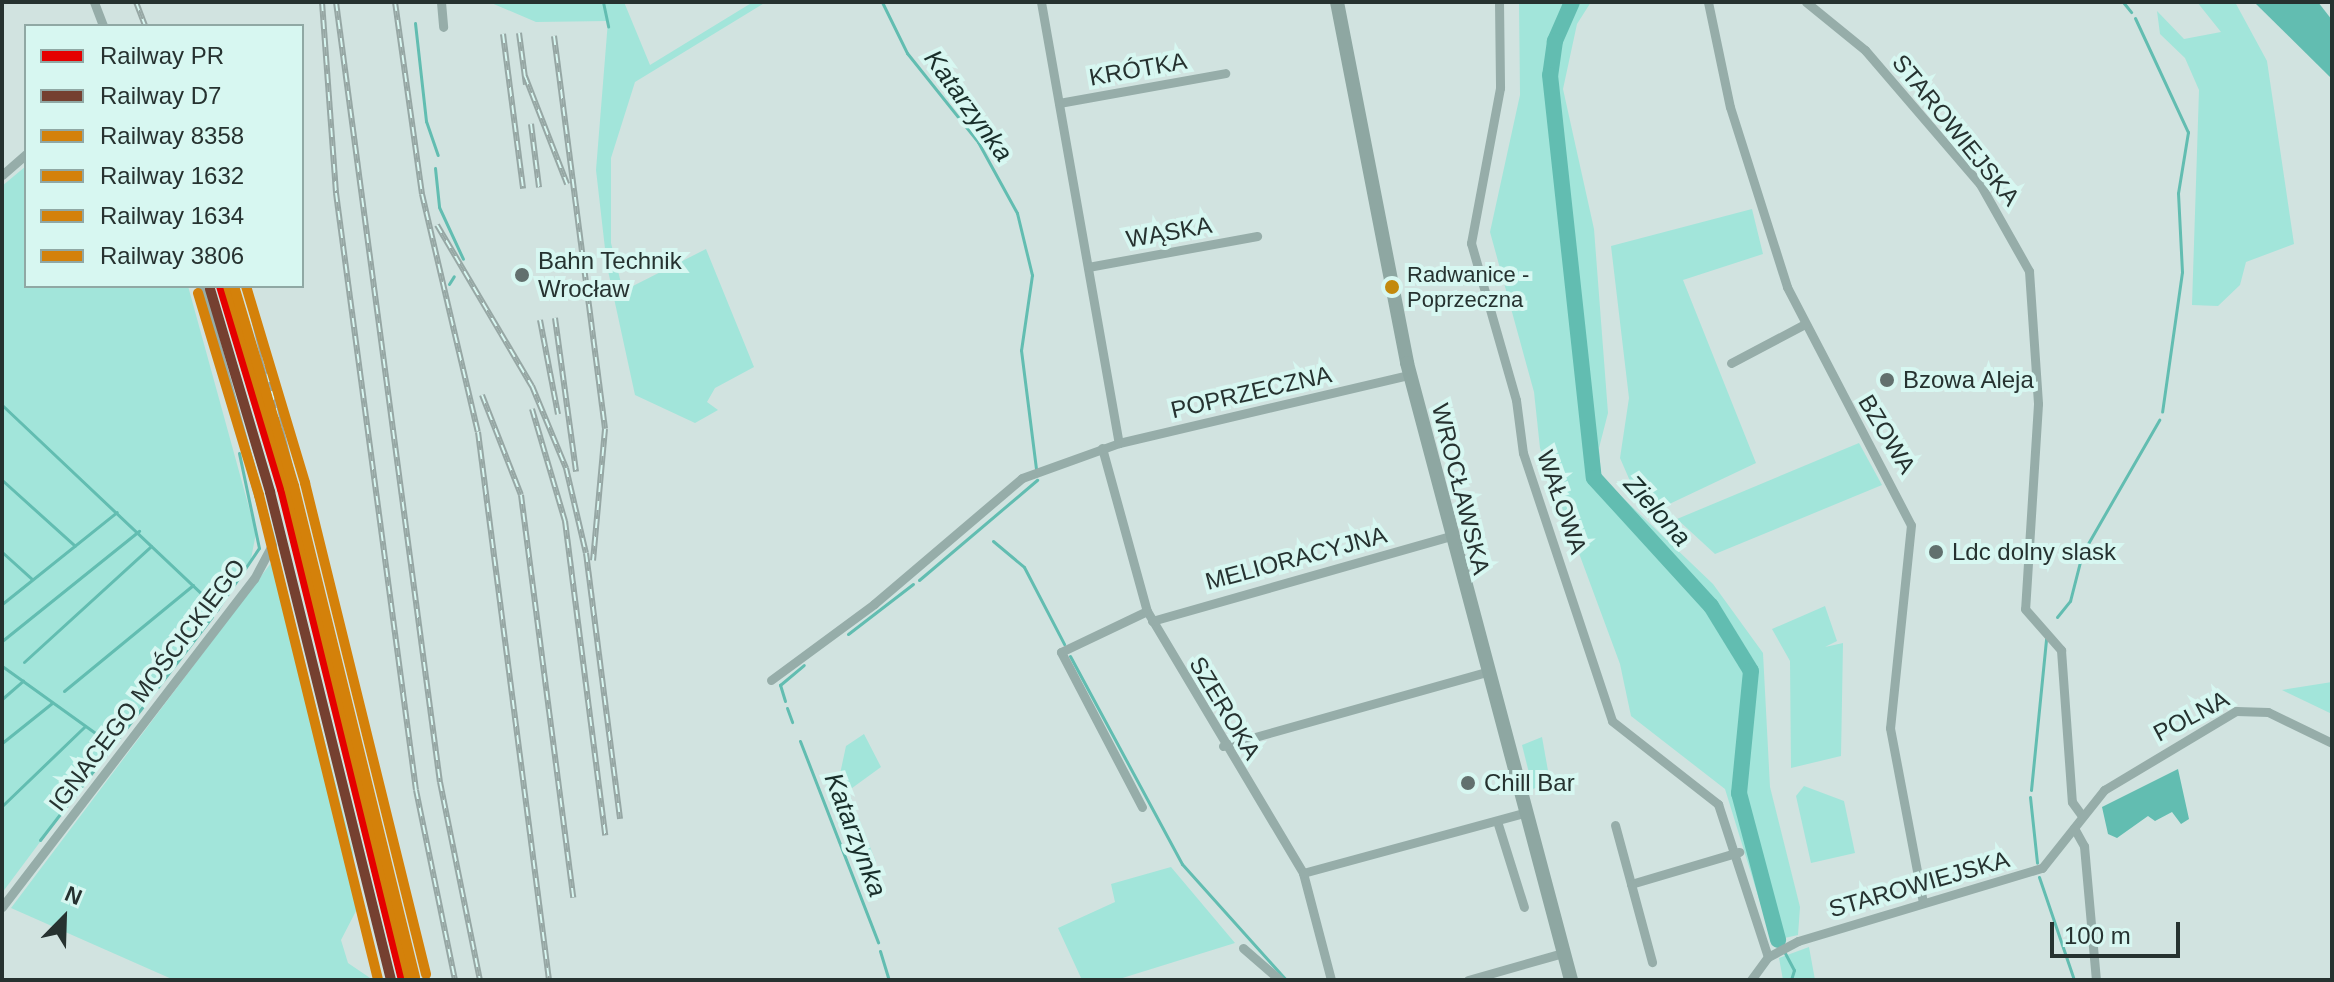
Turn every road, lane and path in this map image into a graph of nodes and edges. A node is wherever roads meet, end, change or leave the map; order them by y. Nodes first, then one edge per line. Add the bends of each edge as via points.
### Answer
1 (94, 2) edge
2 (441, 2) edge
3 (1041, 2) edge
4 (1337, 2) edge
5 (1499, 2) edge
6 (1708, 2) edge
7 (1806, 2) edge
8 (102, 24) edge
9 (443, 27) dead end
10 (1225, 73) dead end
11 (1059, 103) junction
12 (24, 156) edge
13 (2, 175) edge
14 (1257, 236) dead end
15 (1088, 267) junction
16 (201, 288) edge
17 (1805, 324) junction
18 (1731, 363) dead end
19 (1410, 375) junction
20 (1119, 443) junction
21 (1102, 448) junction
22 (1451, 536) junction
23 (1147, 611) junction
24 (1152, 621) junction
25 (1486, 672) junction
26 (771, 680) dead end
27 (2332, 743) edge
28 (1223, 746) junction
29 (1142, 807) dead end
30 (1524, 813) junction
31 (2082, 816) junction
32 (1497, 821) junction
33 (1615, 825) dead end
34 (2074, 828) junction
35 (1738, 848) junction
36 (1303, 873) junction
37 (1631, 884) junction
38 (1923, 903) junction
39 (2, 907) edge
40 (1524, 907) dead end
41 (1243, 948) dead end
42 (1563, 953) junction
43 (1772, 954) junction
44 (1652, 962) dead end
45 (1280, 980) edge
46 (1331, 980) edge
47 (1468, 980) edge
48 (1571, 980) edge
49 (1751, 980) edge
50 (2096, 980) edge

1 - 8 street
2 - 9 street
3 - 11 street
4 - 19 main road, WROCŁAWSKA
5 - 35 street, WAŁOWA via 1500,88 1471,243 1516,400 1523,453 1612,721 1718,804
6 - 17 street, BZOWA via 1774,253
7 - 31 street, STAROWIEJSKA via 1865,50 1972,174 2029,271 2038,404 2025,609 2061,650 2072,802
10 - 11 street, KRÓTKA
11 - 15 street
12 - 13 street
14 - 15 street, WĄSKA
15 - 20 street
16 - 39 street, IGNACEGO MOŚCICKIEGO via 272,545 254,579
17 - 18 street
17 - 38 street, BZOWA via 1911,525 1890,728
19 - 20 street, POPRZECZNA
19 - 22 main road, WROCŁAWSKA
20 - 21 street, POPRZECZNA
21 - 23 street, SZEROKA
21 - 26 street, POPRZECZNA via 1022,478 874,604
22 - 24 street, MELIORACYJNA
22 - 25 main road, WROCŁAWSKA
23 - 24 street, SZEROKA
23 - 29 street via 1061,652
24 - 28 street, SZEROKA
25 - 28 street
25 - 30 main road, WROCŁAWSKA
27 - 31 street, POLNA via 2244,709 2136,767
28 - 36 street, SZEROKA
30 - 32 street
30 - 42 main road, WROCŁAWSKA
31 - 34 street, STAROWIEJSKA
32 - 36 street
32 - 40 street
33 - 37 street
34 - 38 street, STAROWIEJSKA via 2033,872
34 - 50 street via 2084,846
35 - 37 street
35 - 43 street, WAŁOWA
36 - 46 street, SZEROKA
37 - 44 street
38 - 43 street, STAROWIEJSKA via 1786,945
41 - 45 street
42 - 47 street
42 - 48 main road, WROCŁAWSKA
43 - 49 street, STAROWIEJSKA

